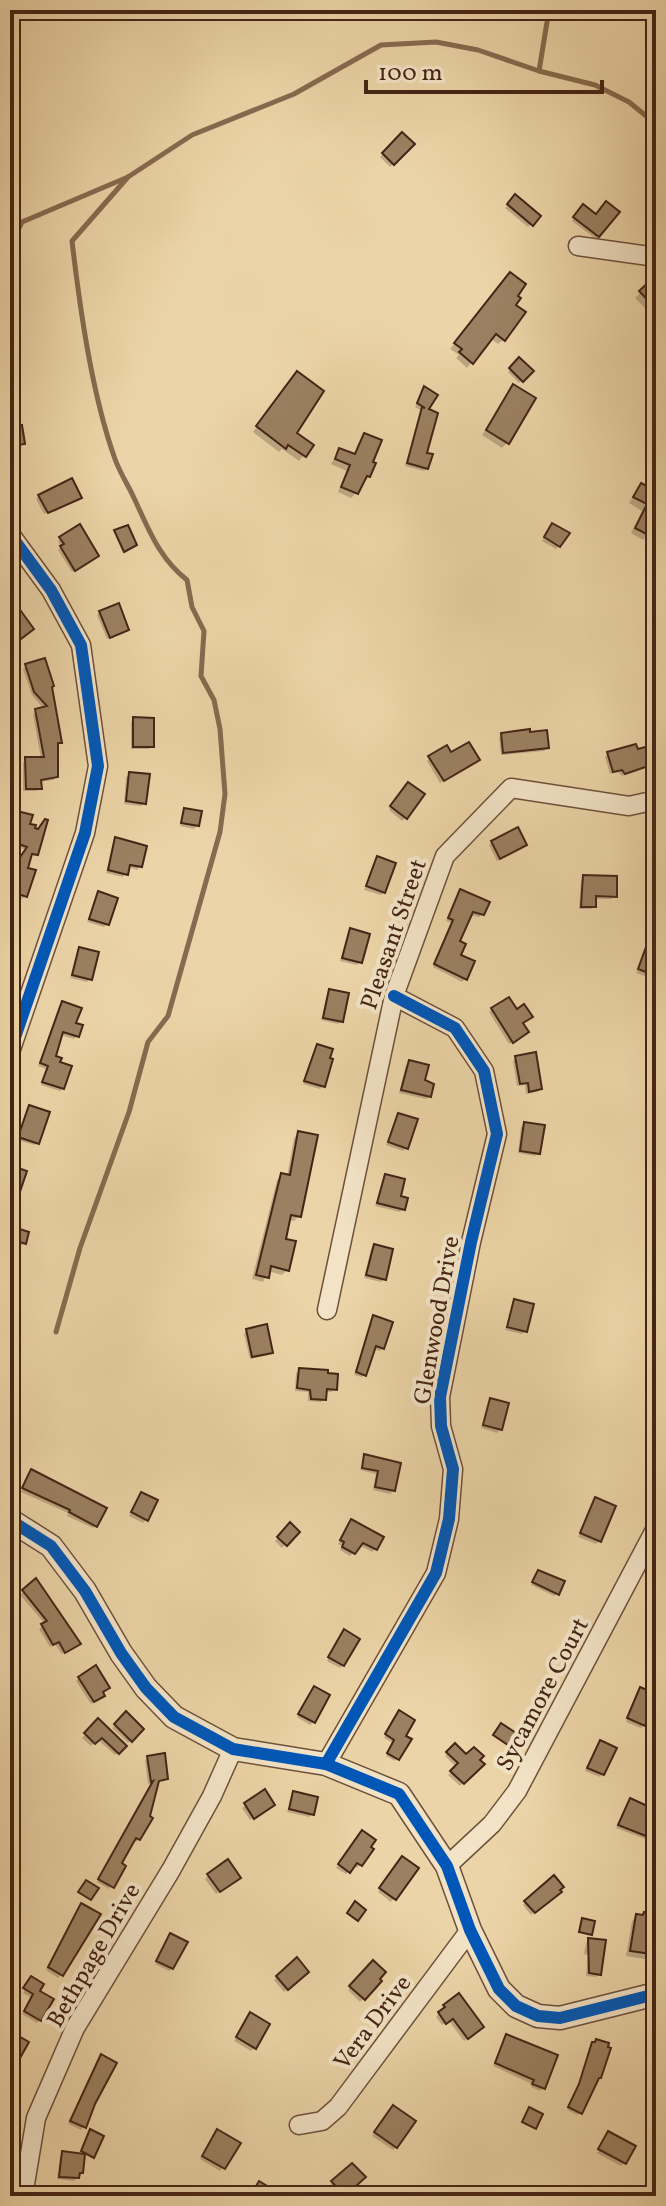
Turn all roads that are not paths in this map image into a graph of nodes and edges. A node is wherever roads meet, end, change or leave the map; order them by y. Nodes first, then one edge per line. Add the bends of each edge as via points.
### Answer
1 (578, 246) dead end
2 (656, 257) edge
3 (10, 534) edge
4 (656, 800) edge
5 (394, 996) junction
6 (10, 1052) edge
7 (327, 1310) dead end
8 (10, 1520) edge
9 (656, 1528) edge
10 (233, 1749) junction
11 (326, 1764) junction
12 (447, 1866) junction
13 (470, 1930) junction
14 (656, 1994) edge
15 (299, 2125) dead end
16 (23, 2196) edge

1 - 2 street
3 - 6 street via 51,590 81,645 98,766 85,833
4 - 5 street, Pleasant Street via 629,806 511,788 445,856
5 - 7 street, Pleasant Street
5 - 11 street, Glenwood Drive via 455,1028 484,1071 497,1134 440,1397 441,1426 453,1469 449,1519 436,1573
8 - 10 street via 51,1546 146,1688 174,1717
9 - 12 street, Sycamore Court via 517,1791 492,1824
10 - 11 street
10 - 16 street, Bethpage Drive via 171,1870 75,2028 36,2118
11 - 12 street via 399,1794
12 - 13 street
13 - 14 street via 499,1989 516,2006 538,2016 560,2018
13 - 15 street, Vera Drive via 338,2107 322,2121

